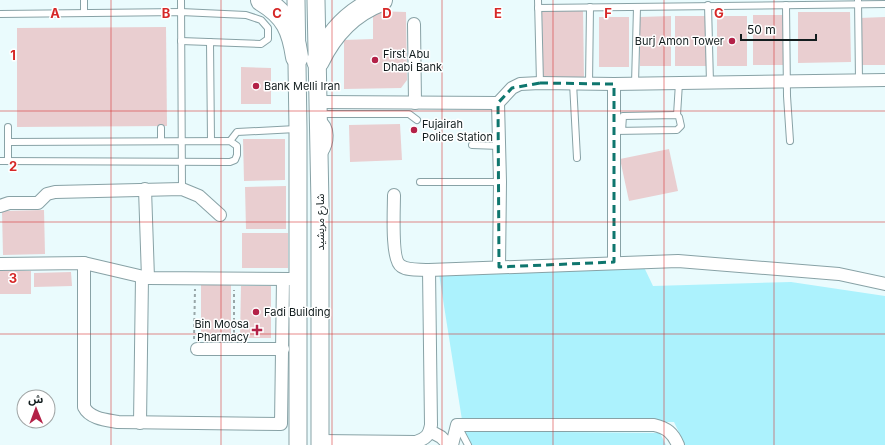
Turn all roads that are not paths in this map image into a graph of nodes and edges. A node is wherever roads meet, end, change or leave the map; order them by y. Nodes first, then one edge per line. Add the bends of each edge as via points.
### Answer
1 (84, 0) edge
2 (181, 0) edge
3 (262, 0) edge
4 (296, 0) edge
5 (316, 0) edge
6 (381, 0) edge
7 (538, 0) edge
8 (858, 2) edge
9 (885, 4) edge
10 (708, 5) junction
11 (786, 5) junction
12 (637, 7) junction
13 (538, 8) junction
14 (590, 8) junction
15 (181, 12) junction
16 (84, 13) junction
17 (0, 14) edge
18 (414, 24) dead end
19 (181, 41) junction
20 (210, 42) junction
21 (308, 59) junction
22 (859, 80) junction
23 (885, 80) edge
24 (786, 81) junction
25 (540, 83) junction
26 (573, 83) junction
27 (679, 83) junction
28 (710, 83) junction
29 (589, 84) junction
30 (614, 84) junction
31 (635, 84) junction
32 (415, 103) junction
33 (498, 103) junction
34 (318, 114) junction
35 (677, 114) junction
36 (417, 120) dead end
37 (8, 127) dead end
38 (161, 128) dead end
39 (298, 129) junction
40 (618, 131) junction
41 (161, 141) junction
42 (182, 141) junction
43 (210, 141) junction
44 (230, 141) junction
45 (790, 141) dead end
46 (8, 142) junction
47 (472, 145) dead end
48 (500, 146) junction
49 (577, 158) dead end
50 (0, 161) edge
51 (8, 161) junction
52 (182, 161) junction
53 (420, 182) dead end
54 (500, 182) junction
55 (145, 189) junction
56 (182, 189) junction
57 (394, 195) dead end
58 (0, 206) edge
59 (220, 215) dead end
60 (84, 262) junction
61 (614, 262) junction
62 (0, 264) edge
63 (499, 267) junction
64 (429, 270) junction
65 (145, 278) junction
66 (291, 279) junction
67 (885, 284) edge
68 (298, 310) junction
69 (197, 349) road end
70 (282, 349) junction
71 (320, 372) junction
72 (282, 406) junction
73 (298, 406) junction
74 (140, 422) junction
75 (457, 425) junction
76 (430, 431) junction
77 (317, 444) edge
78 (298, 445) edge
79 (451, 445) edge
80 (468, 445) edge
81 (678, 445) edge

1 - 16 lane
2 - 15 lane
3 - 21 highway via 287,22
4 - 21 main road, شارع مريشيد
5 - 21 main road, شارع مريشيد
6 - 21 highway via 361,10
7 - 13 lane
8 - 9 lane
8 - 11 lane
8 - 22 lane
10 - 11 lane
10 - 12 lane
10 - 28 lane
11 - 24 lane
12 - 14 lane
12 - 31 lane
13 - 14 lane
13 - 25 lane
14 - 29 lane
15 - 16 lane
15 - 19 lane
15 - 20 lane via 254,16 268,28 268,39 261,44
16 - 17 lane
18 - 32 street
19 - 20 lane
19 - 42 lane
20 - 43 lane
21 - 34 main road, شارع مريشيد
21 - 39 main road, شارع مريشيد
22 - 23 street
22 - 24 street
24 - 28 street
24 - 45 lane
25 - 26 street
25 - 33 street via 520,84 512,88
26 - 29 street
26 - 49 lane
27 - 28 street
27 - 31 street
27 - 35 lane
29 - 30 street
30 - 31 street
30 - 40 street
32 - 33 street
32 - 34 street
33 - 48 street
34 - 36 lane via 409,114
34 - 71 main road, شارع مريشيد
35 - 40 lane via 623,116
35 - 40 lane via 681,126 677,130
37 - 46 lane
38 - 41 lane
39 - 44 lane via 237,132
39 - 66 main road, شارع مريشيد
40 - 61 street
41 - 42 lane
41 - 46 lane
42 - 43 lane
42 - 52 lane
43 - 44 lane
44 - 52 lane via 238,148 237,158 233,162
46 - 51 lane
47 - 48 lane
48 - 54 street
50 - 51 lane
51 - 52 lane
52 - 56 lane
53 - 54 lane
54 - 63 street
55 - 56 street
55 - 58 street via 55,192 47,194 38,203 9,203
55 - 65 street
56 - 59 street via 199,196
57 - 64 street via 397,263 408,269
60 - 62 street
60 - 65 street
60 - 74 street via 84,407 86,412 99,418 118,422
61 - 63 street
61 - 67 street via 691,262 839,274
63 - 64 street
64 - 76 street via 432,425
65 - 66 street
65 - 74 street
66 - 68 main road, شارع مريشيد
66 - 70 street
68 - 71 main road via 305,333 306,369 314,376
68 - 73 main road, شارع مريشيد
69 - 70 street
70 - 72 street
71 - 77 main road, شارع مريشيد
72 - 73 street
72 - 74 street via 281,424
73 - 77 main road via 309,408
73 - 78 main road, شارع مريشيد
75 - 79 street
75 - 80 lane
75 - 81 street via 654,426 663,427 671,432
76 - 77 street via 426,438 416,442
76 - 79 street

